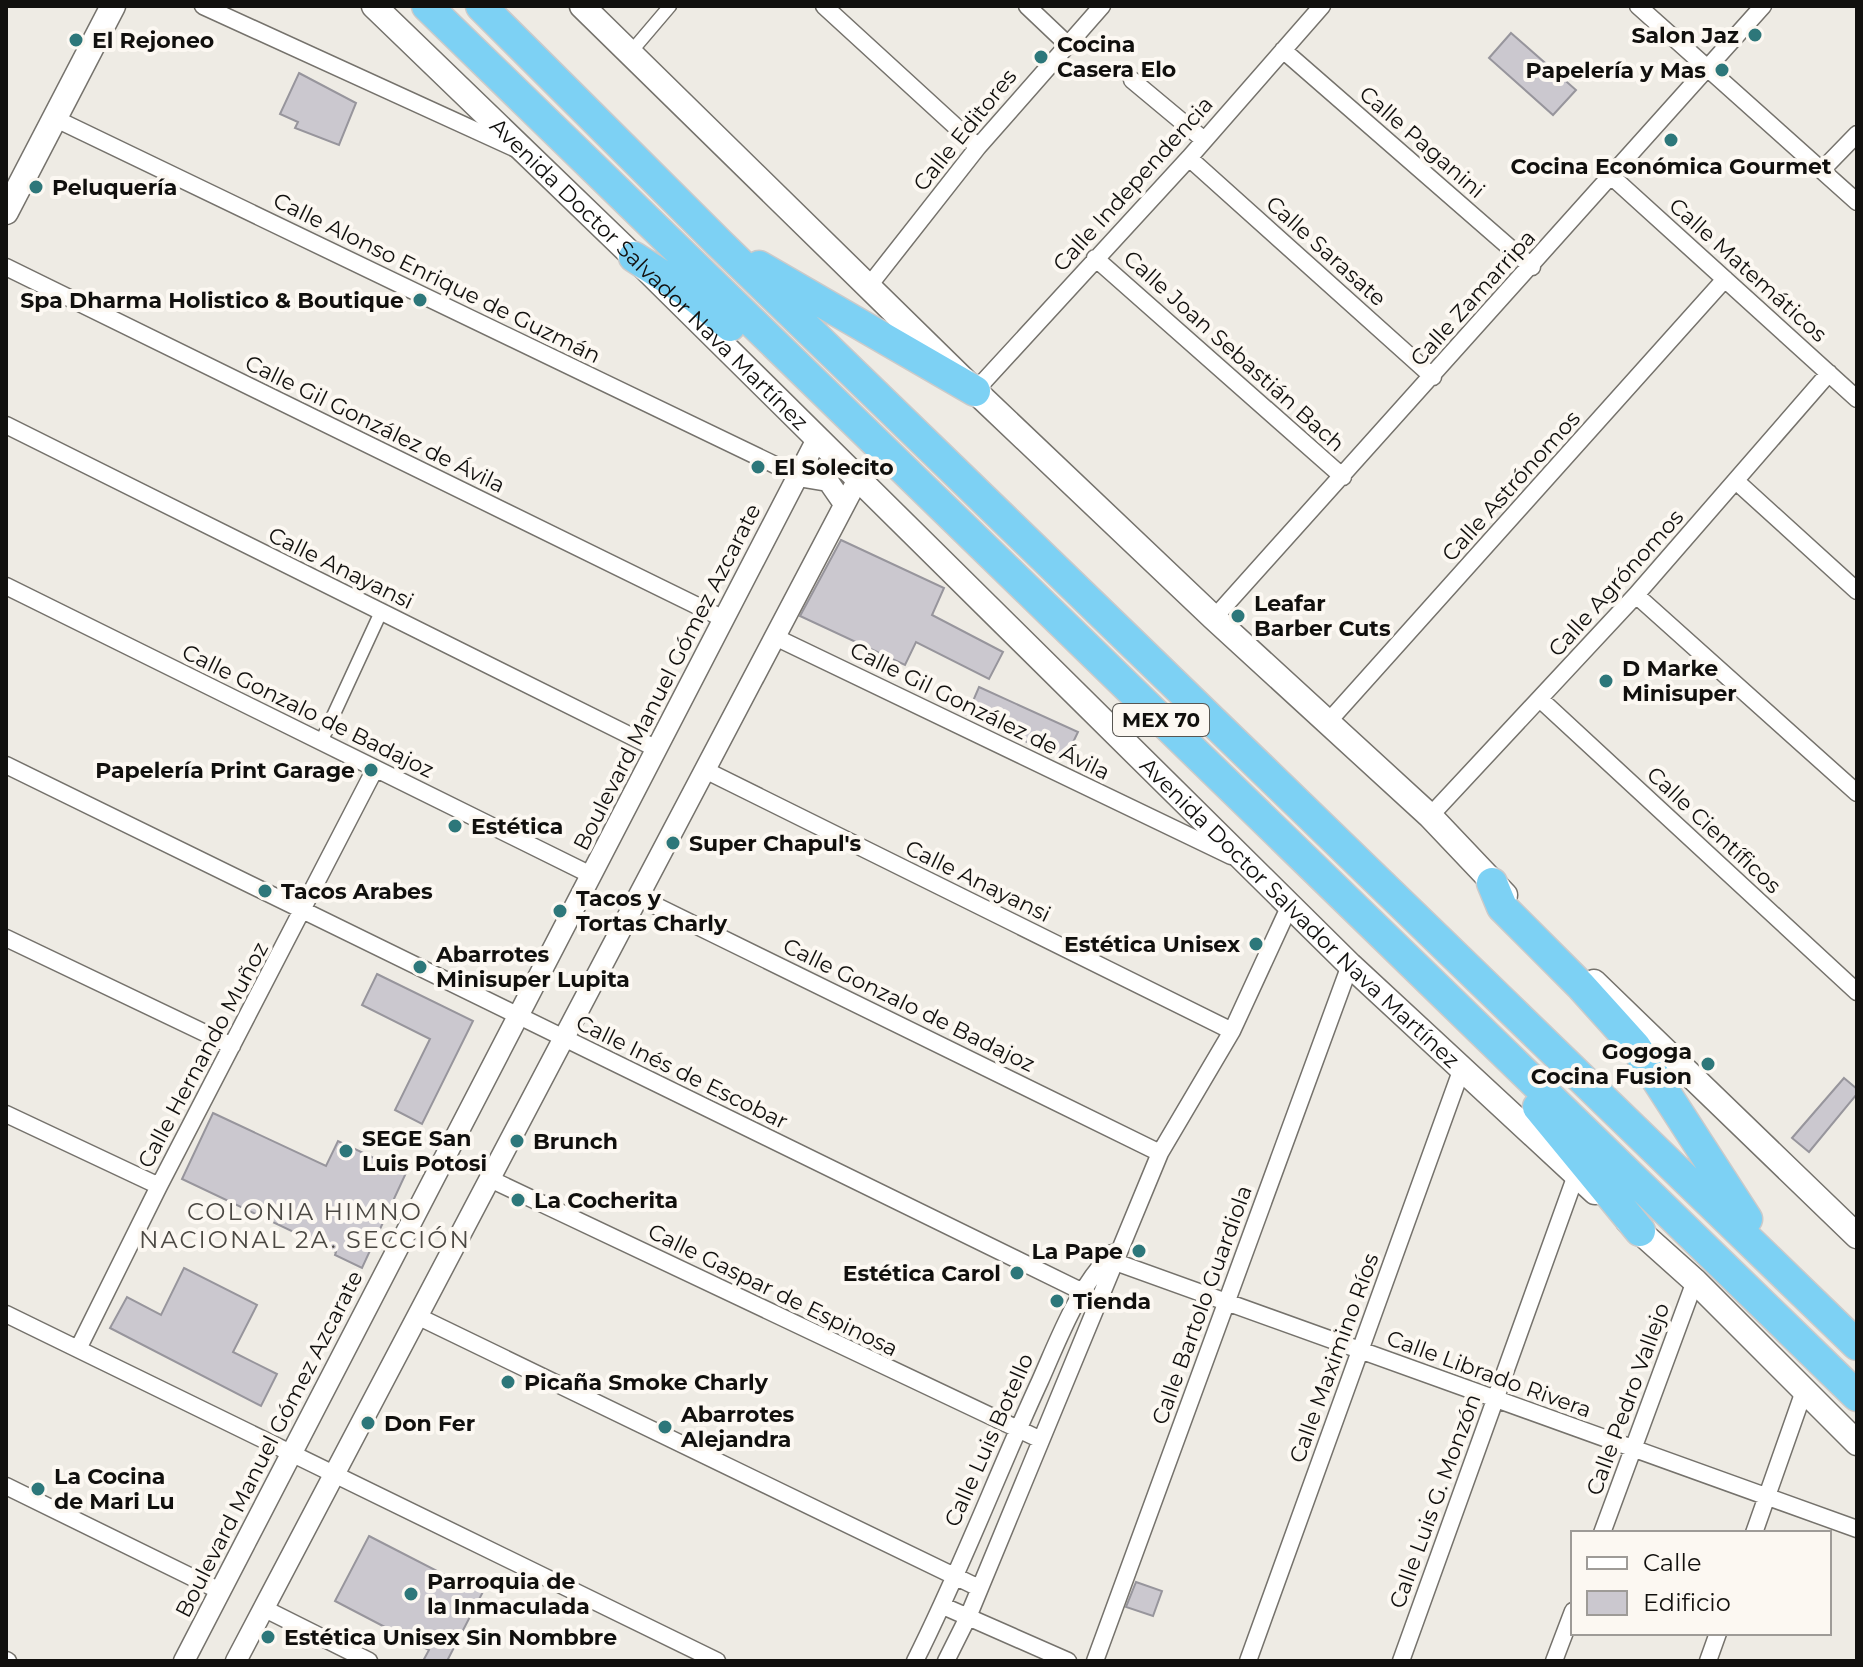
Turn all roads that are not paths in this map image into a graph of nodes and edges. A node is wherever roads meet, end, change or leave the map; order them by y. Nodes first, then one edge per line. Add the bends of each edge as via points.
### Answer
1 (113, 6) edge
2 (203, 6) edge
3 (374, 6) edge
4 (427, 6) edge
5 (582, 6) edge
6 (670, 6) edge
7 (824, 6) edge
8 (1027, 6) edge
9 (1102, 6) edge
10 (1322, 6) edge
11 (1638, 6) edge
12 (1763, 6) edge
13 (488, 12) edge
14 (1066, 43) junction
15 (1283, 50) junction
16 (630, 53) junction
17 (1706, 67) junction
18 (1132, 80) dead end
19 (56, 119) junction
20 (1857, 134) edge
21 (1204, 140) junction
22 (978, 147) junction
23 (528, 154) junction
24 (1189, 158) junction
25 (1822, 170) junction
26 (1610, 175) junction
27 (1857, 202) edge
28 (6, 212) edge
29 (719, 243) junction
30 (634, 257) junction
31 (1095, 258) junction
32 (6, 267) edge
33 (1532, 267) junction
34 (1725, 279) junction
35 (868, 287) junction
36 (1829, 373) junction
37 (1433, 377) junction
38 (975, 391) junction
39 (1857, 399) edge
40 (6, 425) edge
41 (817, 439) junction
42 (901, 468) junction
43 (798, 476) junction
44 (1343, 477) junction
45 (858, 479) junction
46 (1736, 481) junction
47 (844, 504) junction
48 (6, 586) edge
49 (1857, 591) edge
50 (1636, 595) junction
51 (381, 612) junction
52 (1214, 618) junction
53 (724, 619) junction
54 (775, 637) junction
55 (1541, 700) junction
56 (1328, 722) junction
57 (321, 742) junction
58 (657, 749) junction
59 (6, 765) edge
60 (375, 769) junction
61 (705, 770) junction
62 (1857, 793) edge
63 (1430, 816) junction
64 (1253, 867) junction
65 (591, 875) junction
66 (1492, 883) junction
67 (638, 897) junction
68 (1291, 903) junction
69 (303, 910) junction
70 (6, 938) edge
71 (1350, 965) junction
72 (1857, 992) edge
73 (518, 1016) junction
74 (1232, 1031) junction
75 (564, 1038) junction
76 (232, 1046) junction
77 (1497, 1046) junction
78 (1461, 1071) junction
79 (6, 1114) edge
80 (1160, 1153) junction
81 (1576, 1175) junction
82 (490, 1179) junction
83 (159, 1186) junction
84 (1640, 1231) junction
85 (1857, 1236) edge
86 (1113, 1255) junction
87 (1776, 1265) junction
88 (1695, 1281) junction
89 (1081, 1291) junction
90 (1226, 1303) junction
91 (6, 1314) edge
92 (417, 1316) junction
93 (1857, 1345) edge
94 (78, 1349) junction
95 (1360, 1351) junction
96 (1804, 1391) junction
97 (1857, 1396) edge
98 (1495, 1399) junction
99 (1017, 1431) junction
100 (1039, 1439) junction
101 (1857, 1443) edge
102 (1634, 1449) junction
103 (291, 1453) junction
104 (334, 1474) junction
105 (6, 1486) edge
106 (1767, 1497) junction
107 (1857, 1529) edge
108 (1603, 1531) edge
109 (1755, 1531) edge
110 (953, 1576) junction
111 (979, 1588) junction
112 (220, 1591) junction
113 (943, 1606) junction
114 (263, 1608) junction
115 (1571, 1616) edge
116 (968, 1617) junction
117 (1717, 1635) edge
118 (711, 1660) edge
119 (184, 1661) edge
120 (236, 1661) edge
121 (369, 1661) edge
122 (915, 1661) edge
123 (946, 1661) edge
124 (1068, 1661) edge
125 (1095, 1661) edge
126 (1248, 1661) edge
127 (1401, 1661) edge
128 (1554, 1661) edge
129 (1708, 1661) edge

1 - 19 main road
2 - 23 street
3 - 23 main road, Avenida Doctor Salvador Nava Martínez
4 - 42 highway, Avenida Doctor Salvador Nava Martínez / MEX 70
5 - 16 main road
6 - 16 street
7 - 22 street
8 - 14 street
9 - 14 street, Calle Editores
10 - 15 street, Calle Independencia
11 - 17 street
12 - 17 street, Calle Zamarripa
13 - 29 highway, MEX 70
14 - 22 street, Calle Editores
15 - 21 street, Calle Independencia
15 - 33 street, Calle Paganini
16 - 35 main road
17 - 25 street
17 - 26 street, Calle Zamarripa
18 - 21 street
19 - 28 main road
19 - 43 street, Calle Alonso Enrique de Guzmán
20 - 25 street
21 - 24 street, Calle Independencia
22 - 35 street, Calle Editores
23 - 30 main road, Avenida Doctor Salvador Nava Martínez
24 - 31 street, Calle Independencia
24 - 37 street, Calle Sarasate
25 - 27 street
26 - 33 street, Calle Zamarripa
26 - 34 street, Calle Matemáticos
29 - 38 highway
29 - 87 highway, MEX 70
30 - 41 main road, Avenida Doctor Salvador Nava Martínez
30 - 42 highway via 691,294
31 - 38 street, Calle Independencia
31 - 44 street, Calle Joan Sebastián Bach
32 - 53 street, Calle Gil González de Ávila
33 - 37 street, Calle Zamarripa
34 - 36 street, Calle Matemáticos
34 - 56 street, Calle Astrónomos
35 - 38 main road
36 - 39 street, Calle Matemáticos
36 - 46 street, Calle Agrónomos
37 - 44 street, Calle Zamarripa
38 - 52 main road
40 - 51 street, Calle Anayansi
41 - 43 street, Boulevard Manuel Gómez Azcarate
41 - 45 main road, Avenida Doctor Salvador Nava Martínez
42 - 77 highway, Avenida Doctor Salvador Nava Martínez / MEX 70
43 - 47 street via 828,481
43 - 53 street, Boulevard Manuel Gómez Azcarate
44 - 52 street, Calle Zamarripa
45 - 47 street
45 - 64 main road, Avenida Doctor Salvador Nava Martínez
46 - 49 street
46 - 50 street, Calle Agrónomos
47 - 54 street
48 - 57 street, Calle Gonzalo de Badajoz
50 - 55 street, Calle Agrónomos
50 - 62 street
51 - 57 street
51 - 58 street, Calle Anayansi
52 - 56 main road
53 - 58 street, Boulevard Manuel Gómez Azcarate
54 - 61 street
54 - 64 street, Calle Gil González de Ávila
55 - 63 street, Calle Agrónomos
55 - 72 street, Calle Científicos
56 - 63 main road
57 - 60 street, Calle Gonzalo de Badajoz
58 - 65 street, Boulevard Manuel Gómez Azcarate
59 - 69 street, Calle Inés de Escobar
60 - 65 street, Calle Gonzalo de Badajoz
60 - 69 street, Calle Hernando Muñoz
61 - 67 street
61 - 74 street, Calle Anayansi
63 - 66 main road
64 - 68 main road, Avenida Doctor Salvador Nava Martínez
65 - 73 street, Boulevard Manuel Gómez Azcarate
66 - 85 main road
66 - 87 highway via 1502,907 1635,1046
67 - 75 street
67 - 80 street, Calle Gonzalo de Badajoz
68 - 71 main road, Avenida Doctor Salvador Nava Martínez
68 - 74 street, Calle Luis Botello
69 - 73 street, Calle Inés de Escobar
69 - 76 street, Calle Hernando Muñoz
70 - 76 street
71 - 78 main road, Avenida Doctor Salvador Nava Martínez
71 - 90 street, Calle Bartolo Guardiola
73 - 75 street, Calle Inés de Escobar
73 - 103 street, Boulevard Manuel Gómez Azcarate
74 - 80 street, Calle Luis Botello
75 - 82 street
75 - 89 street, Calle Inés de Escobar
76 - 83 street, Calle Hernando Muñoz
77 - 84 highway via 1522,1088
77 - 97 highway, Avenida Doctor Salvador Nava Martínez / MEX 70
78 - 81 main road, Avenida Doctor Salvador Nava Martínez
78 - 95 street, Calle Maximino Ríos
79 - 83 street
80 - 86 street, Calle Luis Botello
81 - 84 main road, Avenida Doctor Salvador Nava Martínez
81 - 98 street, Calle Luis G. Monzón
82 - 92 street
82 - 99 street, Calle Gaspar de Espinosa
83 - 94 street, Calle Hernando Muñoz
84 - 88 main road, Avenida Doctor Salvador Nava Martínez
86 - 89 street, Calle Luis Botello
86 - 90 street, Calle Librado Rivera
86 - 100 street, Calle Luis Botello
87 - 93 highway, MEX 70
88 - 96 main road, Avenida Doctor Salvador Nava Martínez
88 - 102 street, Calle Pedro Vallejo
89 - 99 street, Calle Luis Botello
90 - 95 street, Calle Librado Rivera
90 - 125 street, Calle Bartolo Guardiola
91 - 94 street
92 - 104 street
92 - 110 street
94 - 103 street
95 - 98 street, Calle Librado Rivera
95 - 126 street, Calle Maximino Ríos
96 - 101 main road, Avenida Doctor Salvador Nava Martínez
96 - 106 street
98 - 102 street, Calle Librado Rivera
98 - 127 street, Calle Luis G. Monzón
99 - 100 street, Calle Gaspar de Espinosa
99 - 110 street, Calle Luis Botello
100 - 111 street, Calle Luis Botello
102 - 106 street, Calle Librado Rivera
102 - 108 street, Calle Pedro Vallejo
103 - 104 street
103 - 112 street, Boulevard Manuel Gómez Azcarate
104 - 114 street
104 - 118 street
105 - 112 street
106 - 107 street, Calle Librado Rivera
106 - 109 street
110 - 111 street
110 - 113 street, Calle Luis Botello
111 - 116 street, Calle Luis Botello
112 - 119 street, Boulevard Manuel Gómez Azcarate
113 - 116 street
113 - 122 street, Calle Luis Botello
114 - 120 street
114 - 121 street
115 - 128 street
116 - 123 street, Calle Luis Botello
116 - 124 street
117 - 129 street

